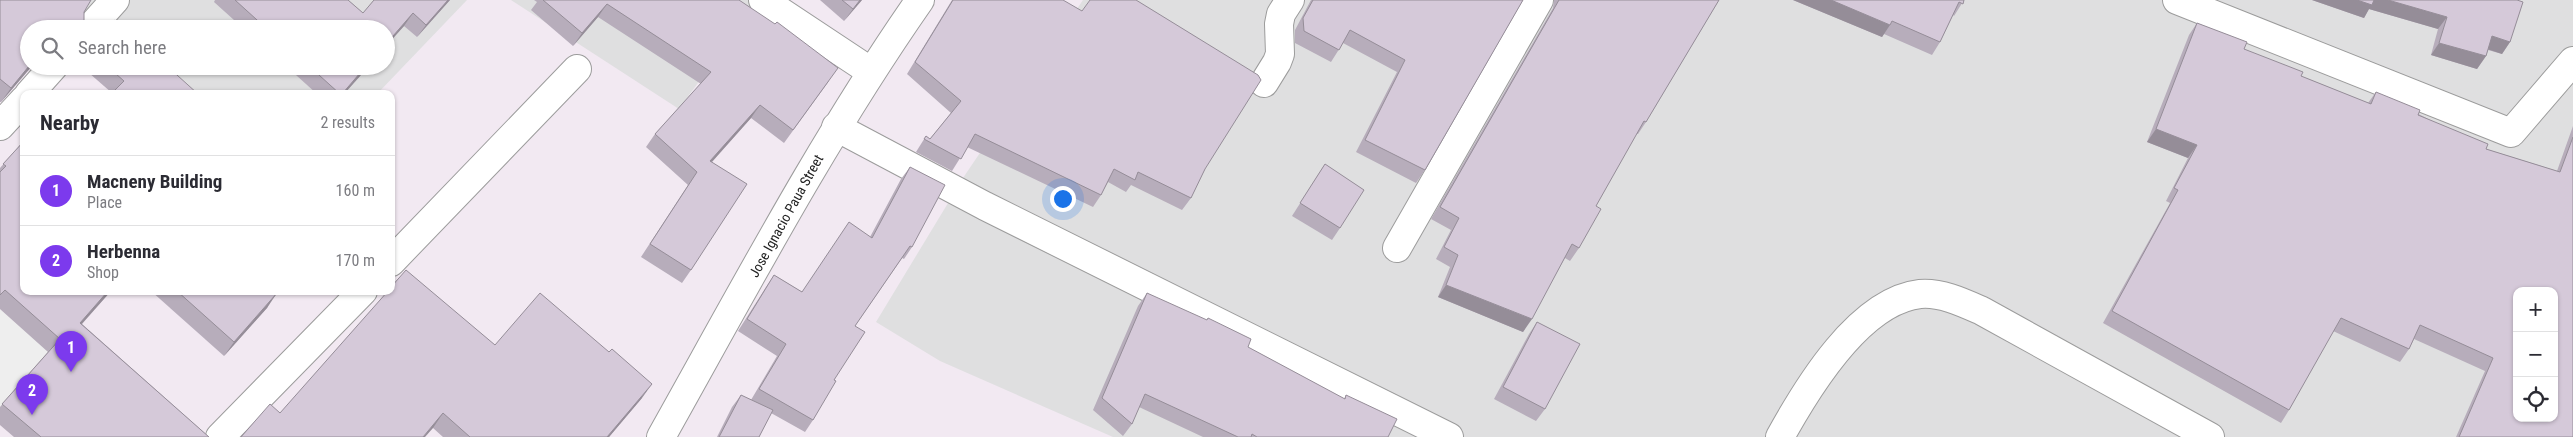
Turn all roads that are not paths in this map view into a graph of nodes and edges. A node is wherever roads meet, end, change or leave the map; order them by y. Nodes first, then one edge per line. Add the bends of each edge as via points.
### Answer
1 (115, 0) edge
2 (763, 0) edge
3 (920, 0) edge
4 (1290, 0) edge
5 (1539, 0) edge
6 (2177, 0) edge
7 (96, 20) edge
8 (2573, 61) edge
9 (577, 69) dead end
10 (870, 71) junction
11 (46, 75) edge
12 (1264, 83) dead end
13 (33, 90) edge
14 (20, 104) edge
15 (0, 126) edge
16 (836, 127) junction
17 (1397, 248) dead end
18 (395, 258) edge
19 (359, 295) edge
20 (220, 437) edge
21 (661, 437) edge
22 (1449, 437) edge
23 (1780, 437) edge
24 (2210, 437) edge

1 - 7 street
2 - 10 street
3 - 10 street, Jose Ignacio Paua Street
4 - 12 street via 1279,24 1280,54
5 - 17 street
6 - 8 street via 2511,133
9 - 18 street
10 - 16 street, Jose Ignacio Paua Street
11 - 13 street
14 - 15 street
16 - 21 street, Jose Ignacio Paua Street
16 - 22 street via 994,211
19 - 20 street
23 - 24 street via 1849,337 1871,316 1890,304 1903,297 1922,294 1942,296 1982,312

